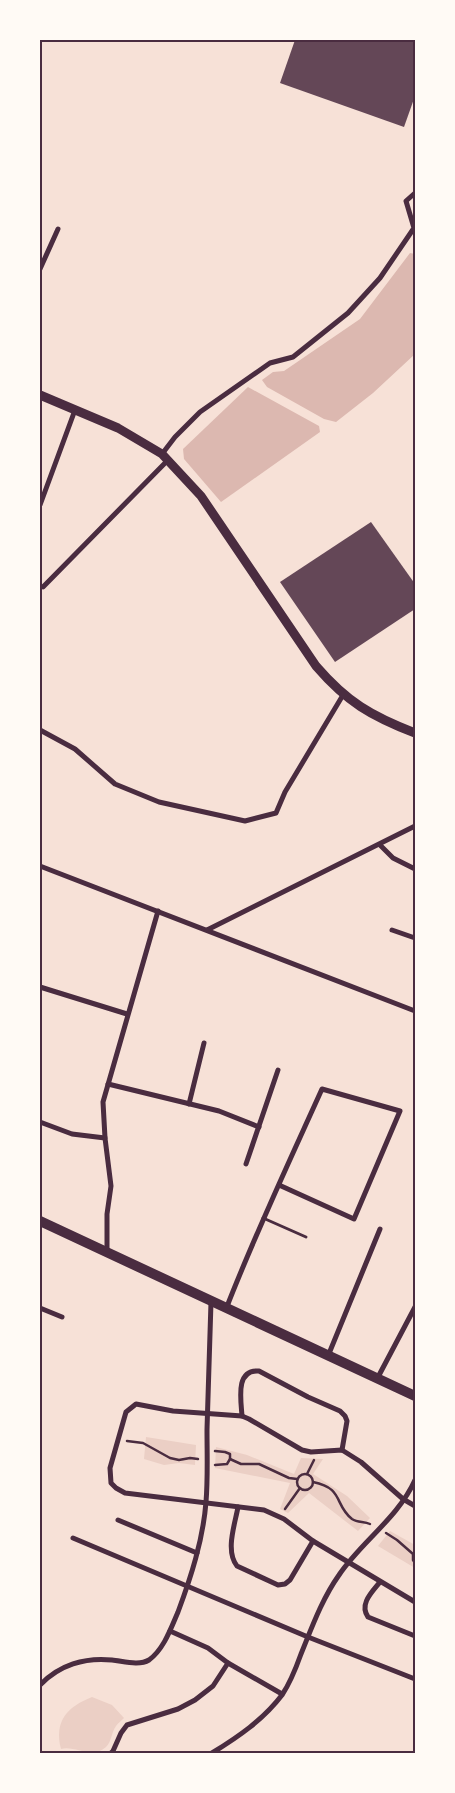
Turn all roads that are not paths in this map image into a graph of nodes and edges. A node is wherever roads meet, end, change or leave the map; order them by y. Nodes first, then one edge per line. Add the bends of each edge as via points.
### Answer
1 (415, 193) edge
2 (58, 229) dead end
3 (414, 229) edge
4 (40, 269) edge
5 (40, 395) edge
6 (75, 410) junction
7 (165, 457) junction
8 (41, 497) edge
9 (40, 506) edge
10 (40, 586) edge
11 (343, 695) junction
12 (40, 730) edge
13 (415, 733) edge
14 (415, 826) edge
15 (380, 845) junction
16 (40, 866) edge
17 (415, 869) edge
18 (158, 911) junction
19 (207, 930) junction
20 (392, 930) dead end
21 (415, 938) edge
22 (40, 987) edge
23 (415, 1011) edge
24 (127, 1014) junction
25 (204, 1043) dead end
26 (278, 1070) dead end
27 (108, 1084) junction
28 (189, 1104) junction
29 (40, 1122) edge
30 (259, 1127) junction
31 (104, 1138) junction
32 (246, 1164) dead end
33 (278, 1185) junction
34 (263, 1218) junction
35 (40, 1221) edge
36 (380, 1229) dead end
37 (306, 1237) dead end
38 (106, 1252) junction
39 (211, 1302) junction
40 (415, 1307) edge
41 (40, 1308) edge
42 (226, 1309) junction
43 (62, 1317) dead end
44 (328, 1356) junction
45 (377, 1378) junction
46 (415, 1396) edge
47 (207, 1414) junction
48 (242, 1416) junction
49 (342, 1450) junction
50 (415, 1480) edge
51 (403, 1499) junction
52 (206, 1503) junction
53 (415, 1506) edge
54 (238, 1507) junction
55 (118, 1520) dead end
56 (73, 1538) dead end
57 (313, 1542) junction
58 (197, 1554) junction
59 (349, 1563) junction
60 (380, 1582) junction
61 (188, 1587) junction
62 (415, 1602) edge
63 (170, 1631) junction
64 (415, 1636) edge
65 (308, 1637) junction
66 (228, 1663) junction
67 (415, 1679) edge
68 (40, 1685) edge
69 (282, 1694) junction
70 (111, 1753) edge
71 (212, 1753) edge

1 - 3 street via 406,201
2 - 4 street
3 - 7 street via 380,278 348,313 292,357 270,363 200,412 175,437
5 - 6 street
6 - 7 street via 118,428
6 - 8 street
7 - 10 street
7 - 11 street via 201,496 316,666
8 - 9 street
11 - 12 street via 285,792 276,813 245,821 159,802 115,784 75,749
11 - 13 street via 370,714
14 - 15 street
15 - 17 street via 393,858
15 - 19 street
16 - 18 street
18 - 19 street
18 - 24 street
19 - 23 street
20 - 21 street
22 - 24 street
24 - 27 street
25 - 28 street
26 - 30 street
27 - 28 street
27 - 31 street via 103,1102
28 - 30 street via 219,1111
29 - 31 street via 72,1134
30 - 32 street
31 - 38 street via 110,1186
33 - 33 street via 354,1219 400,1111 322,1089
33 - 34 street
34 - 37 lane
34 - 42 street
35 - 38 main road
36 - 44 street
38 - 39 main road
39 - 42 main road
39 - 47 street
40 - 45 street
41 - 43 street
42 - 44 main road
44 - 45 main road
45 - 46 main road
47 - 48 street
47 - 52 street
47 - 52 street via 136,1404 126,1412 110,1468 112,1483 125,1492
48 - 49 street via 302,1450
48 - 49 street via 243,1379 253,1370 259,1371 340,1411 347,1421
49 - 51 street via 361,1462
50 - 51 street
51 - 53 street
51 - 59 street
52 - 54 street
52 - 58 street
54 - 57 street via 264,1510
54 - 57 street via 231,1551 233,1561 245,1570 278,1585 285,1584
55 - 58 street
56 - 61 street
57 - 59 street
58 - 61 street
59 - 60 street
59 - 65 street via 325,1598
60 - 62 street
60 - 64 street via 364,1604 364,1612 368,1617
61 - 63 street
61 - 65 street
63 - 66 street via 208,1648
63 - 68 street via 148,1661 76,1662 56,1671
65 - 67 street
65 - 69 street
66 - 69 street
66 - 70 street via 213,1686 195,1700 178,1709 127,1725
69 - 71 street via 255,1723

